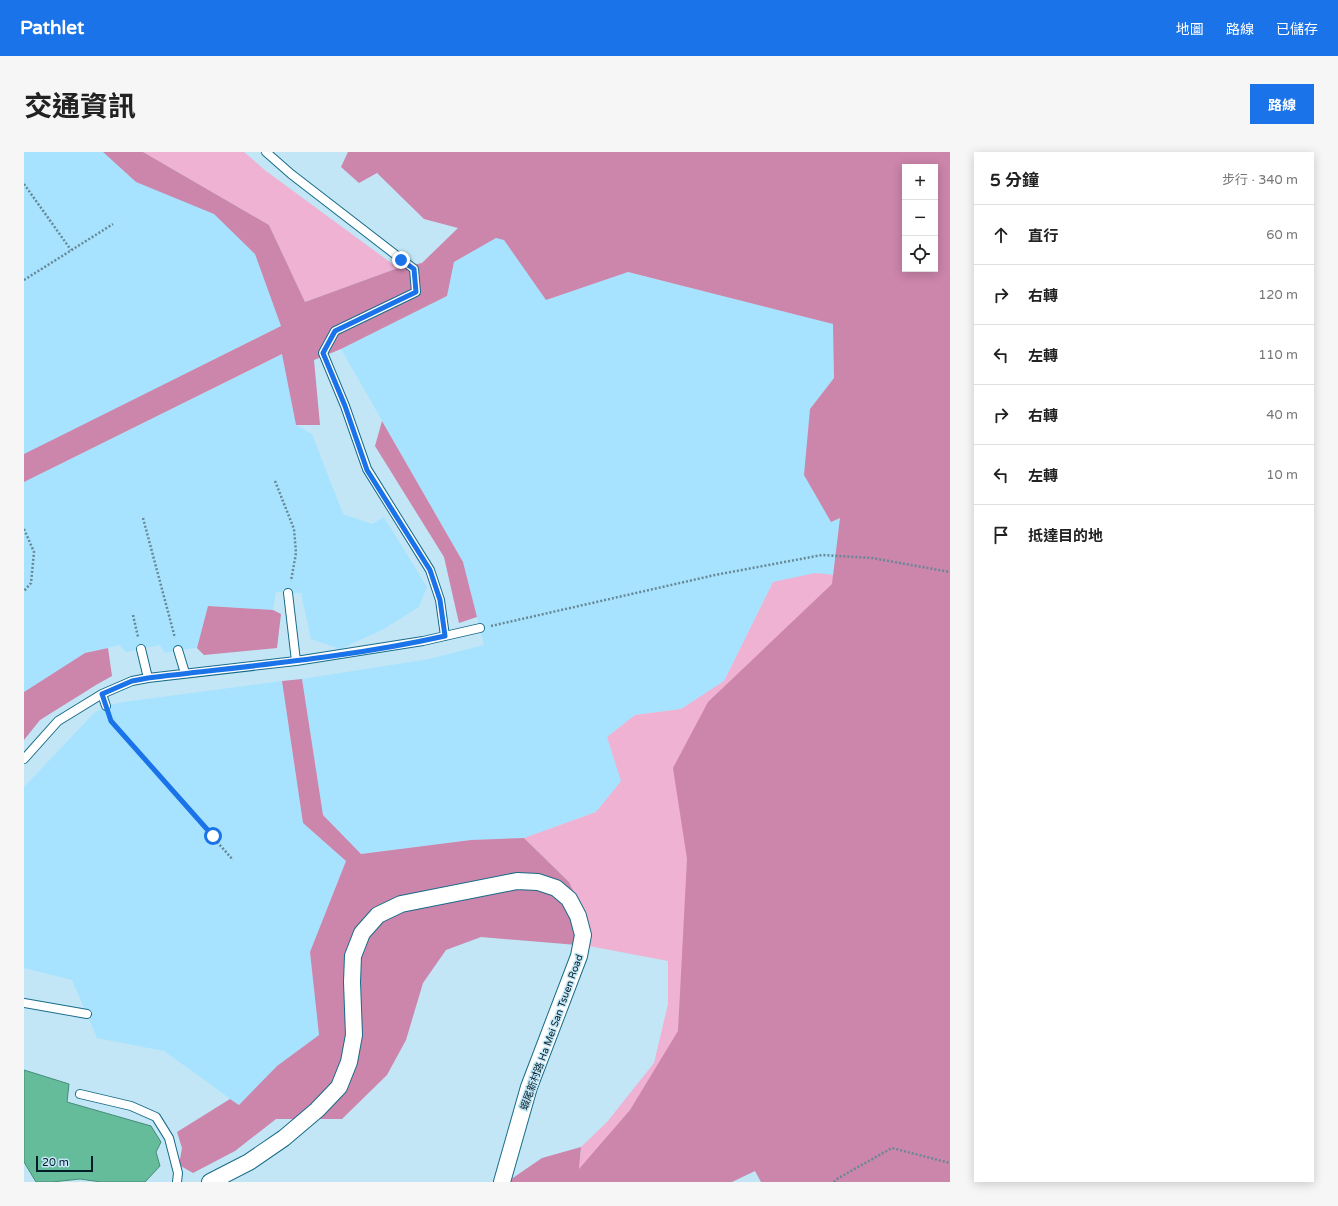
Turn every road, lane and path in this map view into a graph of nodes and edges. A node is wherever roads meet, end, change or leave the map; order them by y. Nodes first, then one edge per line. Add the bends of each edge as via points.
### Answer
1 (266, 152) edge
2 (24, 184) edge
3 (113, 224) dead end
4 (71, 250) junction
5 (24, 280) edge
6 (275, 481) dead end
7 (143, 518) dead end
8 (24, 529) edge
9 (950, 572) edge
10 (24, 591) edge
11 (288, 593) joint
12 (133, 616) dead end
13 (480, 628) joint
14 (445, 636) junction
15 (141, 649) joint
16 (178, 650) joint
17 (296, 661) junction
18 (185, 673) junction
19 (148, 678) junction
20 (102, 694) junction
21 (106, 706) joint
22 (24, 759) edge
23 (233, 860) dead end
24 (24, 1003) edge
25 (87, 1014) dead end
26 (80, 1094) dead end
27 (950, 1164) edge
28 (177, 1182) edge
29 (210, 1182) edge
30 (502, 1182) edge
31 (834, 1182) edge

1 - 14 lane via 290,174 414,269 416,292 335,331 323,353 367,470 430,570 440,600
2 - 4 path
3 - 4 path
4 - 5 path
6 - 11 path via 294,529 296,553
7 - 16 path
8 - 10 path via 34,552 31,583
9 - 13 path via 872,558 822,555 715,575
11 - 17 lane
12 - 15 path
13 - 14 lane
14 - 17 lane
15 - 19 lane
16 - 18 lane
17 - 18 lane
18 - 19 lane
19 - 20 lane via 132,681
20 - 21 lane
20 - 22 lane via 58,721
21 - 23 path via 111,721
24 - 25 lane
26 - 28 lane via 131,1106 156,1117 169,1138 178,1173
27 - 31 path via 892,1148
29 - 30 street, 蝦尾新村路 Ha Mei San Tsuen Road via 249,1162 284,1138 339,1087 349,1062 354,1035 353,956 362,933 378,915 401,904 517,881 538,882 556,888 569,899 578,916 583,935 579,956 529,1087

